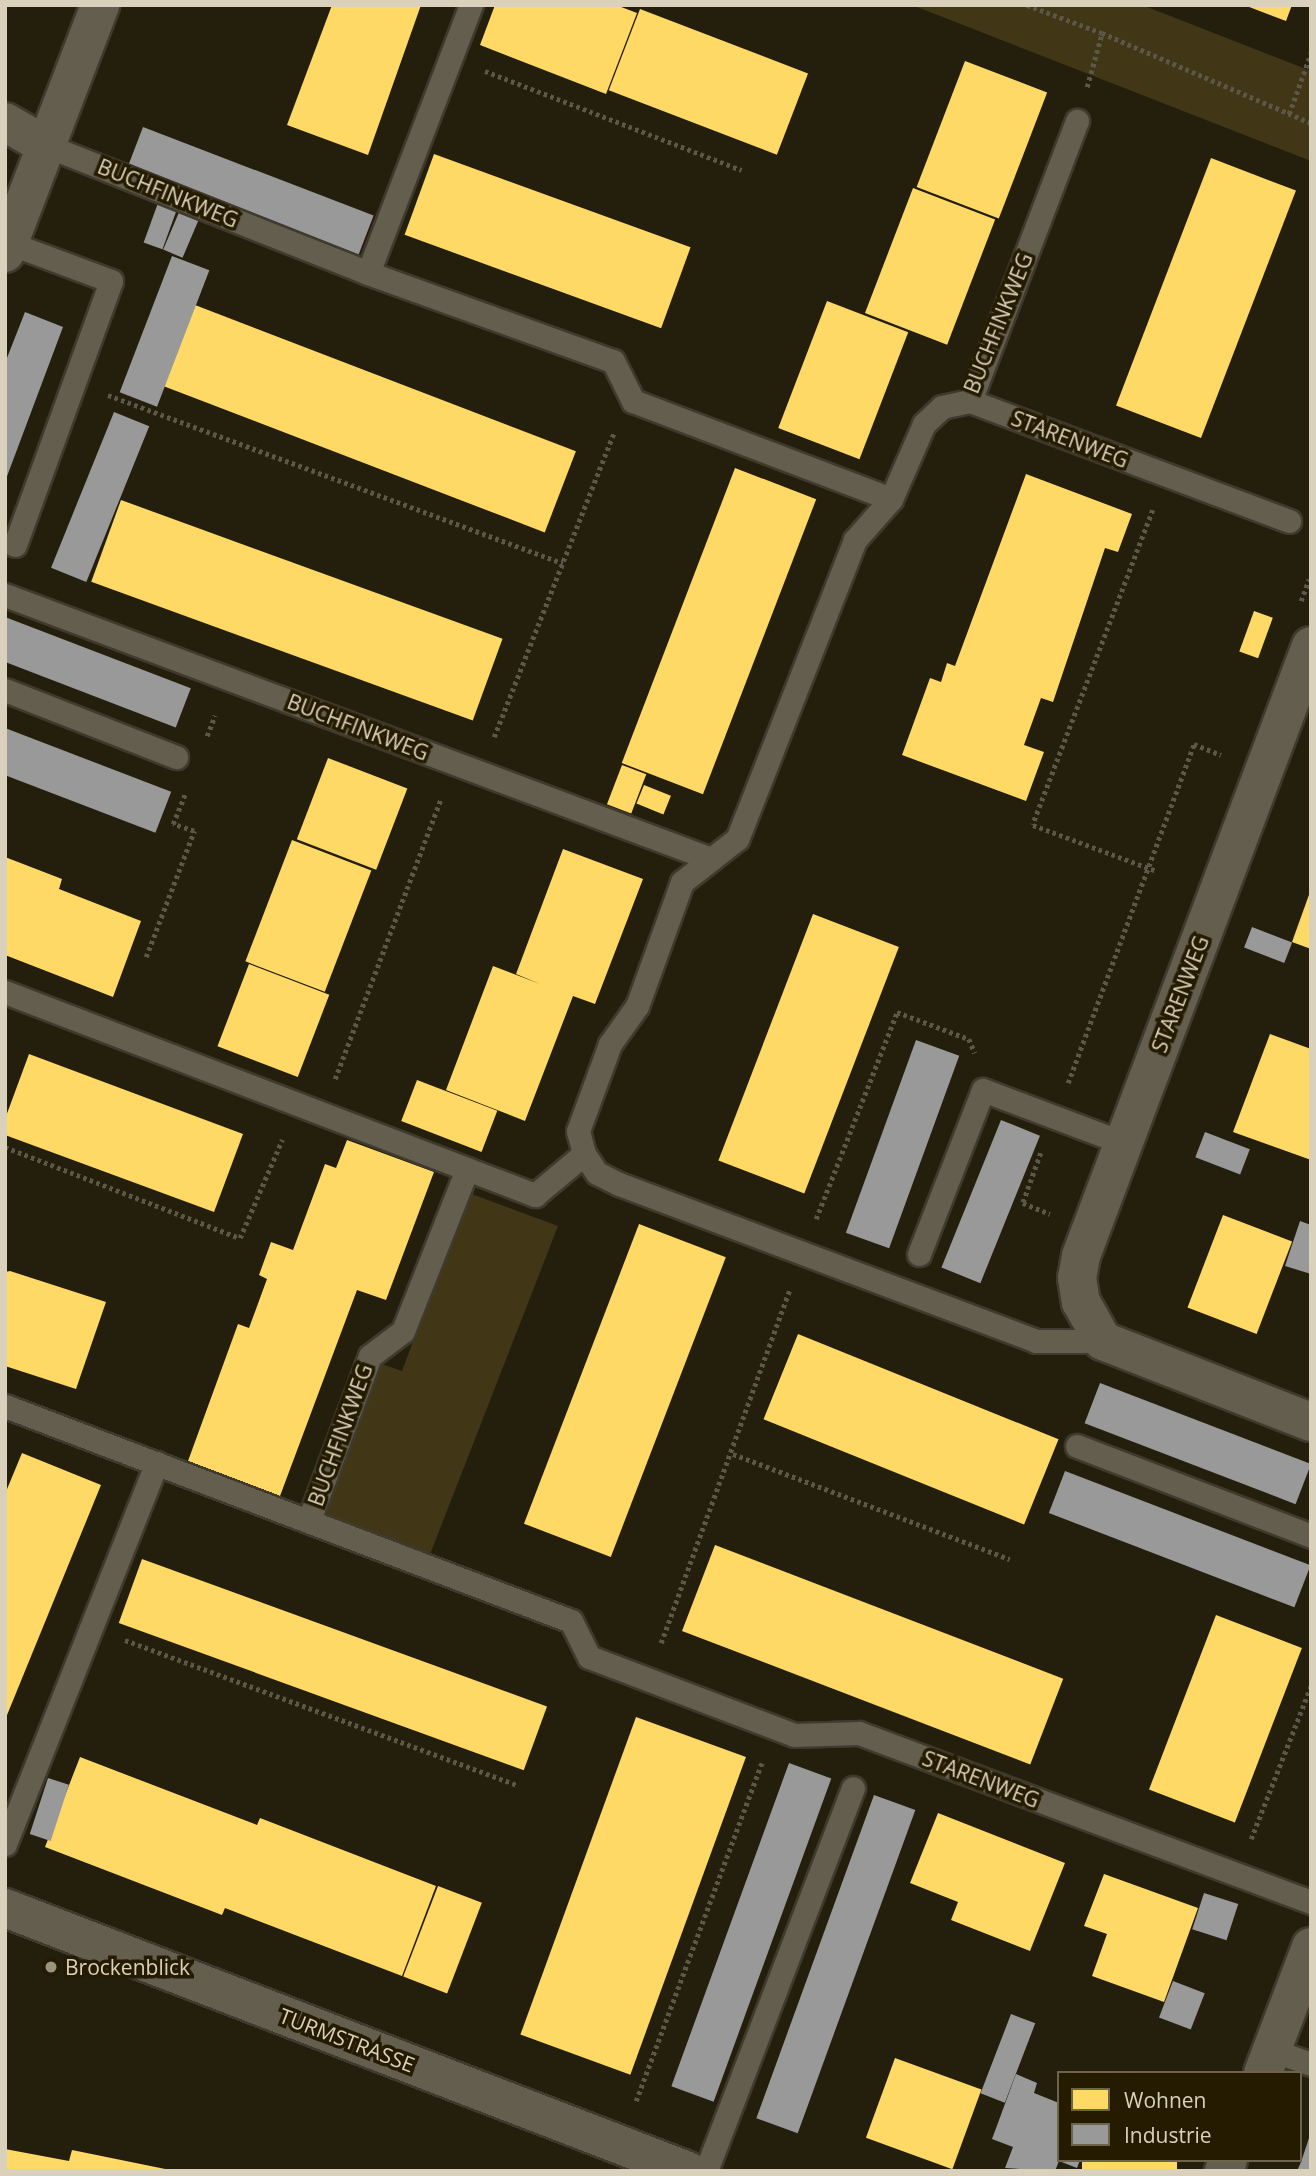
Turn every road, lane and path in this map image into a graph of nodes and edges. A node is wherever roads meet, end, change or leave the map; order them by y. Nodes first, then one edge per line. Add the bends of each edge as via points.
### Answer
1 (100, 5) edge
2 (471, 5) edge
3 (1027, 5) edge
4 (1102, 33) junction
5 (1311, 53) edge
6 (452, 58) junction
7 (1289, 114) junction
8 (1077, 121) joint
9 (5, 122) edge
10 (1311, 123) edge
11 (46, 145) junction
12 (742, 170) dead end
13 (7, 248) edge
14 (368, 273) junction
15 (74, 383) junction
16 (970, 401) junction
17 (1166, 476) junction
18 (891, 499) junction
19 (1289, 520) dead end
20 (15, 545) dead end
21 (563, 563) dead end
22 (5, 595) edge
23 (1311, 646) edge
24 (229, 678) junction
25 (5, 690) edge
26 (206, 739) dead end
27 (176, 757) dead end
28 (187, 788) dead end
29 (711, 859) junction
30 (1157, 871) dead end
31 (146, 957) dead end
32 (5, 992) edge
33 (983, 1090) junction
34 (298, 1104) junction
35 (1123, 1143) junction
36 (5, 1147) edge
37 (584, 1154) junction
38 (467, 1169) junction
39 (803, 1254) junction
40 (919, 1254) dead end
41 (1103, 1341) junction
42 (5, 1406) edge
43 (1311, 1422) edge
44 (1077, 1446) dead end
45 (733, 1454) junction
46 (157, 1463) junction
47 (309, 1520) junction
48 (1311, 1536) edge
49 (1010, 1559) dead end
50 (92, 1628) junction
51 (648, 1679) junction
52 (1311, 1686) edge
53 (775, 1728) junction
54 (517, 1785) dead end
55 (853, 1788) dead end
56 (5, 1844) edge
57 (1237, 1875) junction
58 (1311, 1902) edge
59 (5, 1908) edge
60 (1311, 1948) edge
61 (1267, 2061) edge
62 (1311, 2064) edge
63 (620, 2144) junction
64 (688, 2171) edge
65 (706, 2171) edge

1 - 11 street
2 - 6 lane
3 - 4 path
4 - 7 path
4 - 8 path
5 - 7 path
6 - 12 path
6 - 14 lane
7 - 10 path
8 - 16 lane, BUCHFINKWEG
9 - 11 street, BUCHFINKWEG
11 - 13 street
11 - 14 lane, BUCHFINKWEG
13 - 15 lane via 111,281
14 - 18 lane, BUCHFINKWEG via 613,361 633,401
15 - 20 lane
15 - 21 path
16 - 17 lane, STARENWEG
16 - 18 lane, BUCHFINKWEG via 942,407 924,424
17 - 19 lane, STARENWEG
17 - 30 path via 1033,825
18 - 29 lane, BUCHFINKWEG via 855,540 737,839
22 - 24 lane, BUCHFINKWEG
23 - 35 street, STARENWEG
24 - 26 path
24 - 29 lane, BUCHFINKWEG
25 - 27 lane
28 - 31 path via 173,824 194,831
29 - 37 lane, BUCHFINKWEG via 682,882 637,1006 610,1044 578,1131
32 - 34 lane
33 - 35 lane
33 - 39 path via 980,1063 969,1040 897,1012
33 - 40 lane
34 - 36 path via 240,1238
34 - 38 lane
35 - 41 street, STARENWEG via 1077,1278 1081,1302
37 - 38 lane via 535,1195
37 - 39 lane via 597,1173 619,1184
38 - 47 lane, BUCHFINKWEG via 403,1331 370,1356
39 - 41 lane via 1036,1341
39 - 45 path
41 - 43 street
42 - 46 lane, BUCHFINKWEG
44 - 48 lane
45 - 49 path
45 - 51 path
46 - 47 lane, BUCHFINKWEG
46 - 50 lane
47 - 51 lane, BUCHFINKWEG via 570,1621 589,1657
50 - 54 path
50 - 56 lane
51 - 53 lane, STARENWEG
52 - 57 path
53 - 57 lane, STARENWEG via 794,1735 859,1733
53 - 63 path
55 - 65 lane
57 - 58 lane, STARENWEG
59 - 63 street, TURMSTRASSE
60 - 61 street
61 - 62 lane
63 - 64 street, TURMSTRASSE

